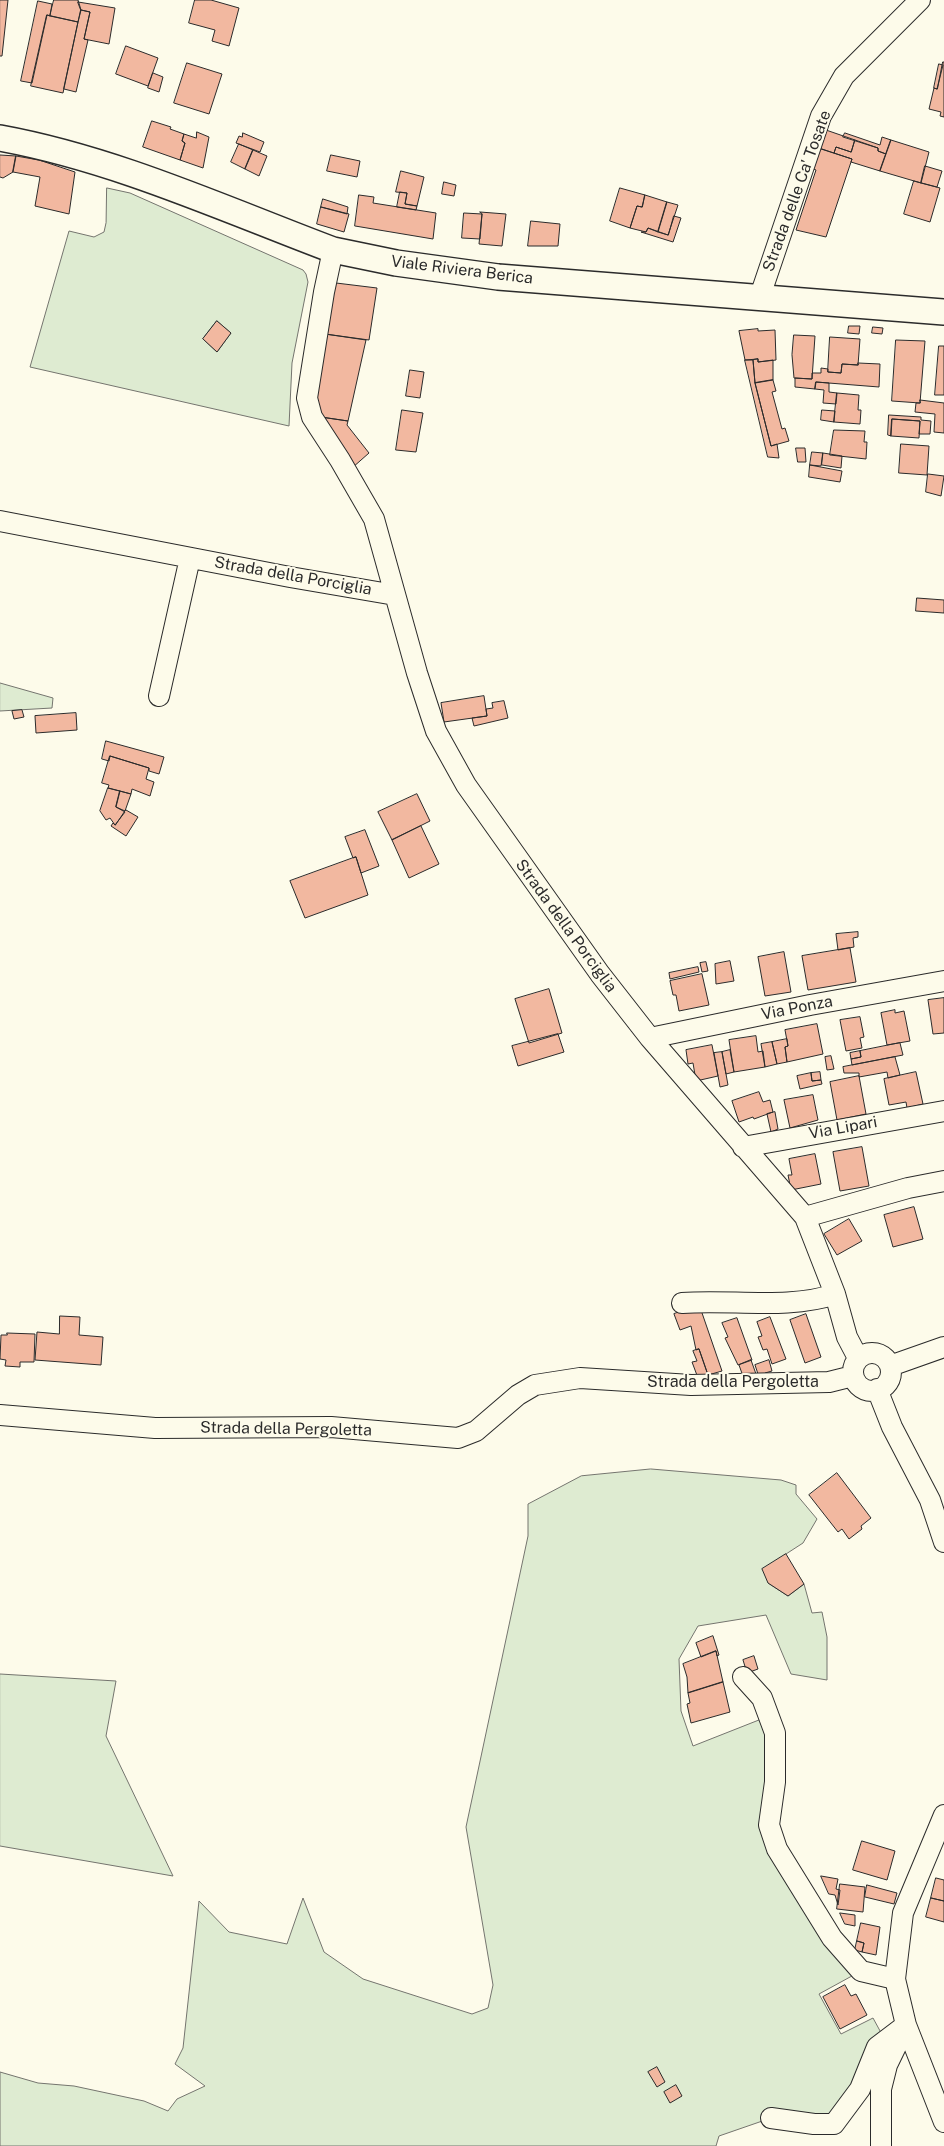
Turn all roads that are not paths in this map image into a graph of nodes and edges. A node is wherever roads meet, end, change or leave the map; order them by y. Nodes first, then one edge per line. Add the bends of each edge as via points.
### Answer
1 (920, 0) edge
2 (0, 138) edge
3 (334, 250) junction
4 (760, 296) junction
5 (944, 312) edge
6 (0, 521) edge
7 (190, 558) junction
8 (395, 595) junction
9 (159, 696) dead end
10 (944, 981) edge
11 (650, 1038) junction
12 (944, 1111) edge
13 (743, 1147) junction
14 (944, 1181) edge
15 (805, 1217) junction
16 (835, 1294) junction
17 (682, 1302) dead end
18 (944, 1347) edge
19 (890, 1366) junction
20 (856, 1367) junction
21 (877, 1389) junction
22 (0, 1415) edge
23 (944, 1542) edge
24 (743, 1677) dead end
25 (944, 1814) edge
26 (895, 1979) junction
27 (906, 2025) junction
28 (771, 2118) dead end
29 (944, 2122) edge
30 (881, 2146) edge

1 - 4 street, Strada delle Ca' Tosate via 844,76 821,116
2 - 3 main road, Viale Riviera Berica via 88,158
3 - 4 main road, Viale Riviera Berica via 396,263 498,277
3 - 8 street, Strada della Porciglia via 307,398 312,417 374,519
4 - 5 main road, Viale Riviera Berica
6 - 7 street, Strada della Porciglia
7 - 8 street, Strada della Porciglia
7 - 9 street, Strada della Porciglia
8 - 11 street, Strada della Porciglia via 436,731 466,785 600,974
10 - 11 street, Via Ponza
11 - 13 street, Strada della Porciglia
12 - 13 street, Via Lipari
13 - 15 street, Strada della Porciglia
14 - 15 street
15 - 16 street, Strada della Porciglia
16 - 17 street via 767,1302
16 - 20 street, Strada della Porciglia
18 - 19 street
19 - 20 street via 876,1353 867,1354
19 - 21 street via 888,1380
20 - 21 street via 862,1388
20 - 22 street, Strada della Pergoletta via 829,1382 691,1385 580,1378 535,1385 476,1431 458,1438 332,1427 156,1428
21 - 23 street via 892,1427 930,1500
24 - 26 street via 762,1698 775,1733 775,1782 769,1825 777,1849 832,1938 861,1971
25 - 26 street via 903,1913
26 - 27 street
27 - 28 street via 877,2046 860,2089 834,2124
27 - 29 street
27 - 30 street via 887,2065 881,2089

